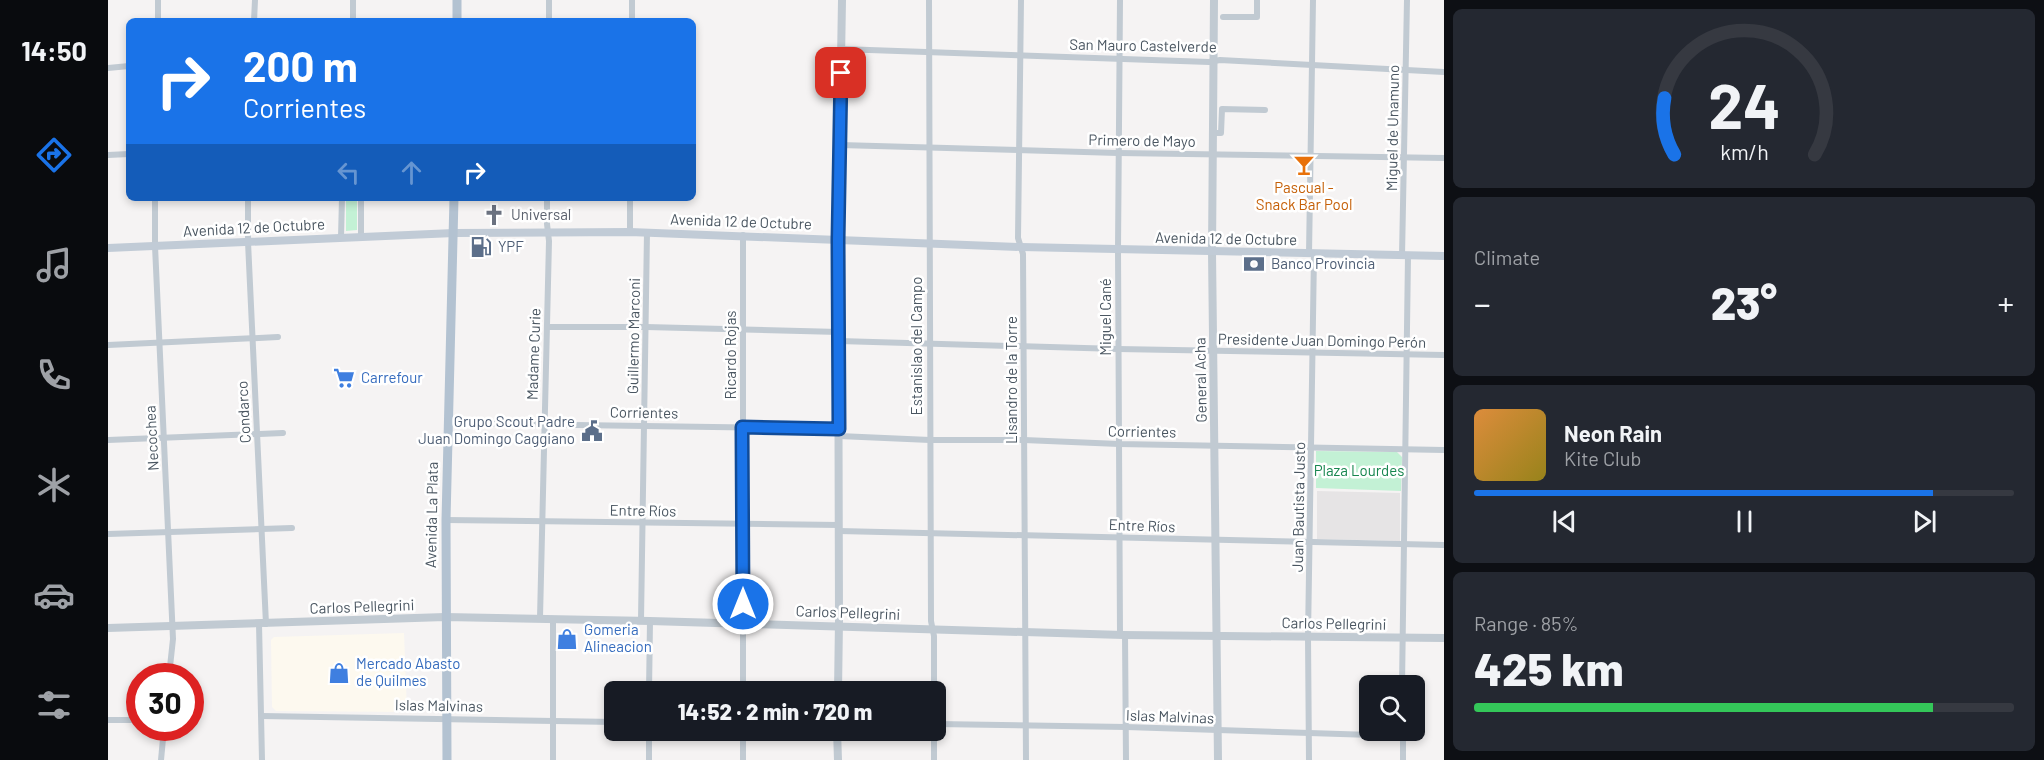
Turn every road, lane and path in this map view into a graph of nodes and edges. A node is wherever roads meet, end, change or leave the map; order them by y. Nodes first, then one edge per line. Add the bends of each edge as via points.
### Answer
1 (158, 0) edge
2 (255, 0) edge
3 (353, 0) edge
4 (457, 0) edge
5 (549, 0) edge
6 (632, 0) edge
7 (842, 0) edge
8 (929, 0) edge
9 (1021, 0) edge
10 (1120, 0) edge
11 (1214, 0) edge
12 (1257, 0) edge
13 (1314, 0) edge
14 (1407, 0) edge
15 (1223, 17) dead end
16 (158, 18) edge
17 (255, 18) edge
18 (352, 18) edge
19 (457, 18) edge
20 (549, 18) edge
21 (632, 18) edge
22 (841, 50) junction
23 (929, 52) junction
24 (1020, 55) junction
25 (1119, 58) junction
26 (1214, 61) junction
27 (126, 66) edge
28 (1312, 66) junction
29 (108, 68) edge
30 (1406, 70) junction
31 (1444, 72) edge
32 (1265, 110) dead end
33 (1213, 133) junction
34 (840, 145) junction
35 (929, 147) junction
36 (1019, 151) junction
37 (1118, 153) junction
38 (126, 154) edge
39 (1213, 154) junction
40 (108, 155) edge
41 (1311, 156) junction
42 (1405, 157) junction
43 (1444, 158) edge
44 (155, 201) edge
45 (248, 201) edge
46 (342, 201) edge
47 (361, 201) edge
48 (454, 201) edge
49 (547, 201) edge
50 (630, 201) edge
51 (548, 232) junction
52 (630, 232) junction
53 (647, 232) junction
54 (454, 233) junction
55 (743, 235) junction
56 (341, 237) junction
57 (361, 237) junction
58 (838, 240) junction
59 (248, 242) junction
60 (929, 244) junction
61 (154, 246) junction
62 (1021, 247) junction
63 (108, 248) edge
64 (1118, 249) junction
65 (1212, 252) junction
66 (1311, 254) junction
67 (1405, 256) junction
68 (1444, 256) edge
69 (547, 327) junction
70 (646, 327) junction
71 (743, 330) junction
72 (839, 336) junction
73 (252, 337) junction
74 (278, 337) dead end
75 (160, 342) junction
76 (929, 344) junction
77 (108, 345) edge
78 (1024, 346) junction
79 (1119, 349) junction
80 (1214, 351) junction
81 (1313, 352) junction
82 (1407, 354) junction
83 (1444, 355) edge
84 (449, 423) junction
85 (544, 424) junction
86 (645, 425) junction
87 (742, 427) junction
88 (839, 432) junction
89 (283, 433) dead end
90 (257, 434) junction
91 (164, 437) junction
92 (108, 440) edge
93 (930, 440) junction
94 (1024, 440) junction
95 (1119, 444) junction
96 (1215, 446) junction
97 (1312, 448) junction
98 (1405, 449) junction
99 (1444, 450) edge
100 (446, 520) junction
101 (543, 521) junction
102 (643, 524) junction
103 (743, 524) junction
104 (292, 528) dead end
105 (839, 528) junction
106 (262, 529) junction
107 (168, 532) junction
108 (931, 533) junction
109 (108, 534) edge
110 (1026, 535) junction
111 (1120, 538) junction
112 (1216, 540) junction
113 (1310, 542) junction
114 (1404, 544) junction
115 (1444, 545) edge
116 (445, 617) junction
117 (540, 618) junction
118 (553, 619) junction
119 (646, 621) junction
120 (262, 624) junction
121 (744, 624) junction
122 (172, 626) junction
123 (838, 626) junction
124 (108, 628) edge
125 (933, 629) junction
126 (1026, 631) junction
127 (1122, 634) junction
128 (1216, 636) junction
129 (1308, 637) junction
130 (1402, 638) junction
131 (1444, 638) edge
132 (170, 663) edge
133 (1402, 675) edge
134 (649, 681) edge
135 (743, 681) edge
136 (838, 681) edge
137 (934, 681) edge
138 (262, 716) junction
139 (446, 718) junction
140 (108, 720) edge
141 (126, 720) edge
142 (553, 721) junction
143 (604, 722) edge
144 (946, 724) edge
145 (1026, 725) junction
146 (1126, 727) junction
147 (1218, 731) junction
148 (1359, 733) edge
149 (1308, 734) junction
150 (163, 741) edge
151 (649, 741) edge
152 (743, 741) edge
153 (837, 741) edge
154 (934, 741) edge
155 (1403, 741) edge
156 (161, 760) edge
157 (262, 760) edge
158 (447, 760) edge
159 (553, 760) edge
160 (649, 760) edge
161 (743, 760) edge
162 (838, 760) edge
163 (934, 760) edge
164 (1026, 760) edge
165 (1126, 760) edge
166 (1218, 760) edge
167 (1309, 760) edge
168 (1403, 760) edge

1 - 16 street
2 - 17 street
3 - 18 street
4 - 19 main road
5 - 20 street
6 - 21 street
7 - 22 street
8 - 23 street, Estanislao del Campo
9 - 24 street, Lisandro de la Torre
10 - 25 street, Miguel Cané
11 - 26 street, General Acha
12 - 15 street via 1257,17
13 - 28 street, Juan Bautista Justo
14 - 30 street, Miguel de Unamuno
22 - 23 street, San Mauro Castelverde
22 - 34 street
23 - 24 street, San Mauro Castelverde
23 - 35 street, Estanislao del Campo
24 - 25 street, San Mauro Castelverde
24 - 36 street, Lisandro de la Torre
25 - 26 street, San Mauro Castelverde
25 - 37 street, Miguel Cané
26 - 28 street, San Mauro Castelverde
26 - 33 street, General Acha
27 - 29 street
28 - 30 street, San Mauro Castelverde
28 - 41 street, Juan Bautista Justo
30 - 31 street, San Mauro Castelverde
30 - 42 street, Miguel de Unamuno
32 - 33 street via 1222,108 1221,133
33 - 39 street, General Acha
34 - 35 street, Primero de Mayo
34 - 58 street
35 - 36 street, Primero de Mayo
35 - 60 street, Estanislao del Campo
36 - 37 street, Primero de Mayo
36 - 62 street, Lisandro de la Torre
37 - 39 street, Primero de Mayo
37 - 64 street, Miguel Cané
38 - 40 street
39 - 41 street, Primero de Mayo
39 - 65 street, General Acha
41 - 42 street, Primero de Mayo
41 - 66 street, Juan Bautista Justo
42 - 43 street, Primero de Mayo
42 - 67 street, Miguel de Unamuno
44 - 61 street, Necochea
45 - 59 street, Condarco
46 - 56 street
47 - 57 street
48 - 54 main road, Avenida La Plata
49 - 51 street, Madame Curie
50 - 52 street
51 - 52 main road, Avenida 12 de Octubre
51 - 54 main road, Avenida 12 de Octubre
51 - 69 street, Madame Curie
52 - 53 main road, Avenida 12 de Octubre
53 - 55 main road, Avenida 12 de Octubre
53 - 70 street, Guillermo Marconi
54 - 57 main road, Avenida 12 de Octubre
54 - 84 main road, Avenida La Plata
55 - 58 main road, Avenida 12 de Octubre
55 - 71 street, Ricardo Rojas
56 - 57 main road, Avenida 12 de Octubre
56 - 59 main road, Avenida 12 de Octubre
58 - 60 main road, Avenida 12 de Octubre
58 - 72 street
59 - 61 main road, Avenida 12 de Octubre
59 - 73 street, Condarco
60 - 62 main road, Avenida 12 de Octubre
60 - 76 street, Estanislao del Campo
61 - 63 main road, Avenida 12 de Octubre
61 - 75 street, Necochea
62 - 64 main road, Avenida 12 de Octubre
62 - 78 street, Lisandro de la Torre
64 - 65 main road, Avenida 12 de Octubre
64 - 79 street, Miguel Cané
65 - 66 main road, Avenida 12 de Octubre
65 - 80 street, General Acha
66 - 67 main road, Avenida 12 de Octubre
66 - 81 street, Juan Bautista Justo
67 - 68 main road, Avenida 12 de Octubre
67 - 82 street, Miguel de Unamuno
69 - 70 street, Presidente Juan Domingo Perón
69 - 85 street, Madame Curie
70 - 71 street, Presidente Juan Domingo Perón
70 - 86 street, Guillermo Marconi
71 - 72 street, Presidente Juan Domingo Perón
71 - 87 street, Ricardo Rojas
72 - 76 street, Presidente Juan Domingo Perón
72 - 88 street
73 - 74 street
73 - 75 street
73 - 90 street, Condarco
75 - 77 street
75 - 91 street, Necochea
76 - 78 street, Presidente Juan Domingo Perón
76 - 93 street, Estanislao del Campo
78 - 79 street, Presidente Juan Domingo Perón
78 - 94 street, Lisandro de la Torre
79 - 80 street, Presidente Juan Domingo Perón
79 - 95 street, Miguel Cané
80 - 81 street, Presidente Juan Domingo Perón
80 - 96 street, General Acha
81 - 82 street, Presidente Juan Domingo Perón
81 - 97 street, Juan Bautista Justo
82 - 83 street, Presidente Juan Domingo Perón
82 - 98 street, Miguel de Unamuno
84 - 85 street, Corrientes
84 - 100 main road, Avenida La Plata
85 - 86 street, Corrientes
85 - 101 street, Madame Curie
86 - 87 street, Corrientes
86 - 102 street, Guillermo Marconi
87 - 88 street, Corrientes
87 - 103 street, Ricardo Rojas
88 - 93 street, Corrientes
88 - 105 street
89 - 90 street
90 - 91 street
90 - 106 street, Condarco
91 - 92 street
91 - 107 street, Necochea
93 - 94 street, Corrientes
93 - 108 street, Estanislao del Campo
94 - 95 street, Corrientes
94 - 110 street, Lisandro de la Torre
95 - 96 street, Corrientes
95 - 111 street, Miguel Cané
96 - 97 street, Corrientes
96 - 112 street, General Acha
97 - 98 street, Corrientes
97 - 113 street, Juan Bautista Justo
98 - 99 street, Corrientes
98 - 114 street, Miguel de Unamuno
100 - 101 street, Entre Ríos
100 - 116 main road, Avenida La Plata
101 - 102 street, Entre Ríos
101 - 117 street, Madame Curie
102 - 103 street, Entre Ríos
102 - 119 street, Guillermo Marconi
103 - 105 street, Entre Ríos
103 - 121 street, Ricardo Rojas
104 - 106 street
105 - 108 street, Entre Ríos
105 - 123 street
106 - 107 street
106 - 120 street, Condarco
107 - 109 street
107 - 122 street, Necochea
108 - 110 street, Entre Ríos
108 - 125 street, Estanislao del Campo
110 - 111 street, Entre Ríos
110 - 126 street, Lisandro de la Torre
111 - 112 street, Entre Ríos
111 - 127 street, Miguel Cané
112 - 113 street, Entre Ríos
112 - 128 street, General Acha
113 - 114 street, Entre Ríos
113 - 129 street, Juan Bautista Justo
114 - 115 street, Entre Ríos
114 - 130 street, Miguel de Unamuno
116 - 117 street, Carlos Pellegrini
116 - 120 street, Carlos Pellegrini
116 - 139 main road, Avenida La Plata
117 - 118 street, Carlos Pellegrini
118 - 119 street, Carlos Pellegrini
118 - 142 street
119 - 121 street, Carlos Pellegrini
119 - 134 street, Guillermo Marconi
120 - 122 street, Carlos Pellegrini
120 - 138 street, Condarco
121 - 123 street, Carlos Pellegrini
121 - 135 street, Ricardo Rojas
122 - 124 street, Carlos Pellegrini
122 - 132 street, Necochea
123 - 125 street, Carlos Pellegrini
123 - 136 street
125 - 126 street, Carlos Pellegrini
125 - 137 street, Estanislao del Campo
126 - 127 street, Carlos Pellegrini
126 - 145 street, Lisandro de la Torre
127 - 128 street, Carlos Pellegrini
127 - 146 street, Miguel Cané
128 - 129 street, Carlos Pellegrini
128 - 147 street, General Acha
129 - 130 street, Carlos Pellegrini
129 - 149 street, Juan Bautista Justo
130 - 131 street, Carlos Pellegrini
130 - 133 street, Miguel de Unamuno
138 - 139 street, Islas Malvinas
138 - 157 street, Condarco
139 - 142 street, Islas Malvinas
139 - 158 main road, Avenida La Plata
140 - 141 street
142 - 143 street, Islas Malvinas
142 - 159 street
144 - 145 street, Islas Malvinas
145 - 146 street, Islas Malvinas
145 - 164 street, Lisandro de la Torre
146 - 147 street, Islas Malvinas
146 - 165 street, Miguel Cané
147 - 149 street, Islas Malvinas
147 - 166 street, General Acha
148 - 149 street, Islas Malvinas
149 - 167 street, Juan Bautista Justo
150 - 156 street
151 - 160 street
152 - 161 street
153 - 162 street
154 - 163 street
155 - 168 street

